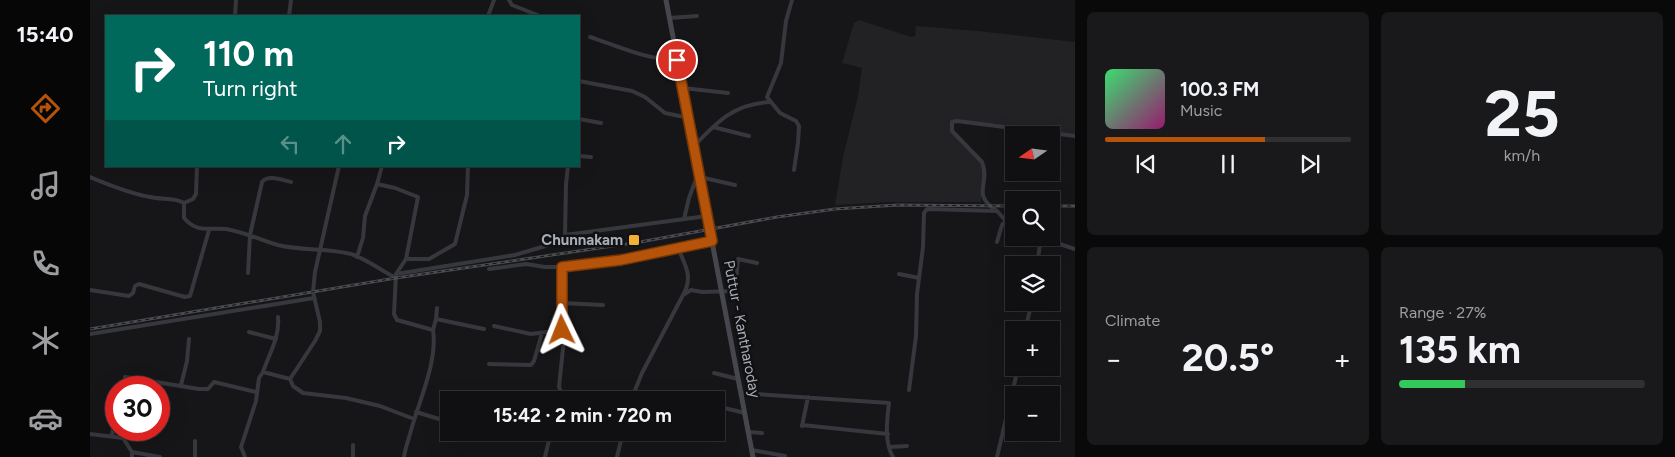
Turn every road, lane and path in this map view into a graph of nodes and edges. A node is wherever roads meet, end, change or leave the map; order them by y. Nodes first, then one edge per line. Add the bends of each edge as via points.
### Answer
1 (236, 0) edge
2 (291, 0) edge
3 (494, 0) edge
4 (509, 0) edge
5 (666, 0) edge
6 (792, 0) edge
7 (235, 15) edge
8 (289, 15) edge
9 (488, 15) edge
10 (537, 15) edge
11 (698, 16) dead end
12 (669, 18) junction
13 (590, 37) dead end
14 (677, 60) junction
15 (580, 81) edge
16 (683, 88) junction
17 (728, 92) dead end
18 (770, 102) junction
19 (689, 118) junction
20 (580, 119) edge
21 (601, 124) dead end
22 (713, 127) junction
23 (1005, 128) edge
24 (1060, 135) edge
25 (749, 136) dead end
26 (1075, 136) edge
27 (694, 146) junction
28 (580, 156) edge
29 (591, 157) dead end
30 (197, 167) edge
31 (338, 167) edge
32 (382, 167) edge
33 (468, 167) edge
34 (568, 167) edge
35 (794, 170) dead end
36 (700, 174) junction
37 (90, 177) edge
38 (291, 182) dead end
39 (377, 184) junction
40 (735, 185) dead end
41 (184, 203) junction
42 (998, 211) junction
43 (707, 216) junction
44 (684, 219) junction
45 (1005, 220) edge
46 (1005, 222) edge
47 (209, 230) junction
48 (250, 235) junction
49 (565, 235) junction
50 (712, 241) junction
51 (997, 242) dead end
52 (1060, 244) edge
53 (678, 248) junction
54 (318, 249) junction
55 (1075, 249) edge
56 (357, 257) junction
57 (406, 259) junction
58 (757, 263) dead end
59 (562, 267) junction
60 (489, 269) dead end
61 (248, 273) dead end
62 (899, 274) dead end
63 (396, 276) junction
64 (919, 278) junction
65 (90, 290) edge
66 (721, 291) junction
67 (683, 295) junction
68 (314, 298) junction
69 (561, 303) junction
70 (603, 305) dead end
71 (436, 308) dead end
72 (278, 317) dead end
73 (436, 319) junction
74 (494, 326) dead end
75 (484, 329) dead end
76 (433, 330) junction
77 (562, 330) junction
78 (249, 332) dead end
79 (542, 333) junction
80 (90, 334) edge
81 (189, 339) dead end
82 (276, 339) junction
83 (489, 364) dead end
84 (262, 372) junction
85 (714, 373) dead end
86 (1016, 376) edge
87 (290, 379) junction
88 (738, 379) junction
89 (170, 383) edge
90 (181, 385) junction
91 (909, 390) dead end
92 (561, 391) edge
93 (635, 391) edge
94 (256, 392) junction
95 (741, 393) junction
96 (808, 397) junction
97 (725, 408) edge
98 (416, 412) junction
99 (745, 413) junction
100 (414, 419) junction
101 (440, 419) edge
102 (748, 432) junction
103 (762, 433) dead end
104 (90, 434) edge
105 (888, 434) junction
106 (105, 435) edge
107 (125, 441) edge
108 (195, 441) dead end
109 (548, 441) edge
110 (621, 441) edge
111 (353, 445) dead end
112 (907, 446) dead end
113 (889, 447) junction
114 (752, 450) junction
115 (132, 455) edge
116 (785, 456) edge
117 (160, 457) edge
118 (195, 457) edge
119 (245, 457) edge
120 (352, 457) edge
121 (404, 457) edge
122 (545, 457) edge
123 (617, 457) edge
124 (753, 457) edge
125 (893, 457) edge
126 (997, 457) edge

1 - 7 street
2 - 8 street
3 - 9 street
4 - 10 street via 512,5
5 - 12 main road, Puttur - Kantharoday
6 - 18 street via 781,63 767,97
11 - 12 street
12 - 14 main road, Puttur - Kantharoday
13 - 14 street via 647,56
14 - 16 main road, Puttur - Kantharoday
15 - 19 street via 632,91 665,113
16 - 17 street
16 - 19 main road, Puttur - Kantharoday
18 - 22 street via 742,107 723,117
18 - 35 street via 799,126
19 - 27 main road, Puttur - Kantharoday
20 - 21 street
22 - 25 street
22 - 27 street
23 - 42 street via 952,122 952,131 982,162 982,197
24 - 26 street
27 - 36 main road, Puttur - Kantharoday
28 - 29 street
30 - 41 street via 196,194
31 - 54 street
32 - 39 street
33 - 57 street via 467,195 455,244 429,258
34 - 49 street
36 - 40 street
36 - 43 main road, Puttur - Kantharoday
36 - 44 street
37 - 41 street via 136,194
38 - 48 street via 264,178
39 - 56 street via 365,216 364,238
39 - 57 street via 418,197
41 - 47 street via 184,218 194,226
42 - 45 street
42 - 64 street via 927,209 924,213
43 - 44 street
43 - 50 main road, Puttur - Kantharoday
44 - 49 street
46 - 51 street
47 - 48 street via 224,229
47 - 65 street via 190,296 139,284 129,296
48 - 54 street via 280,245
48 - 61 street
49 - 63 street via 549,245 514,255
50 - 53 street
50 - 66 main road, Puttur - Kantharoday
52 - 55 street
53 - 59 street via 621,260
53 - 67 street via 689,276
54 - 56 street
54 - 68 street
56 - 63 street
57 - 63 street
58 - 66 street via 738,259 735,291
59 - 60 street via 526,264
59 - 69 street
62 - 64 street
63 - 76 street via 395,318
64 - 91 street
66 - 67 street via 691,290
66 - 88 main road, Puttur - Kantharoday
67 - 93 street
68 - 80 street
68 - 87 street via 320,330
69 - 70 street
69 - 77 street
71 - 73 street
72 - 82 street
73 - 75 street
73 - 76 street
74 - 79 street via 531,334
76 - 98 street via 431,365
77 - 79 street
77 - 92 street
78 - 82 street
79 - 83 street via 531,365
81 - 90 street
82 - 84 street
84 - 87 street
84 - 94 street
85 - 88 street
86 - 126 street
87 - 100 street via 303,393 346,398
88 - 95 main road, Puttur - Kantharoday
89 - 90 street
90 - 94 street via 208,389 214,382
94 - 119 street via 241,447
95 - 96 street
95 - 99 main road, Puttur - Kantharoday
96 - 105 street via 889,403
96 - 105 street via 802,426
97 - 99 street
98 - 100 street
98 - 101 street
99 - 102 main road, Puttur - Kantharoday
100 - 121 street
102 - 103 street
102 - 114 main road, Puttur - Kantharoday
104 - 106 street
105 - 113 street
107 - 115 street
108 - 118 street
109 - 122 street
110 - 123 street
111 - 120 street
112 - 113 street
113 - 125 street
114 - 116 street
114 - 124 main road, Puttur - Kantharoday
115 - 117 street

